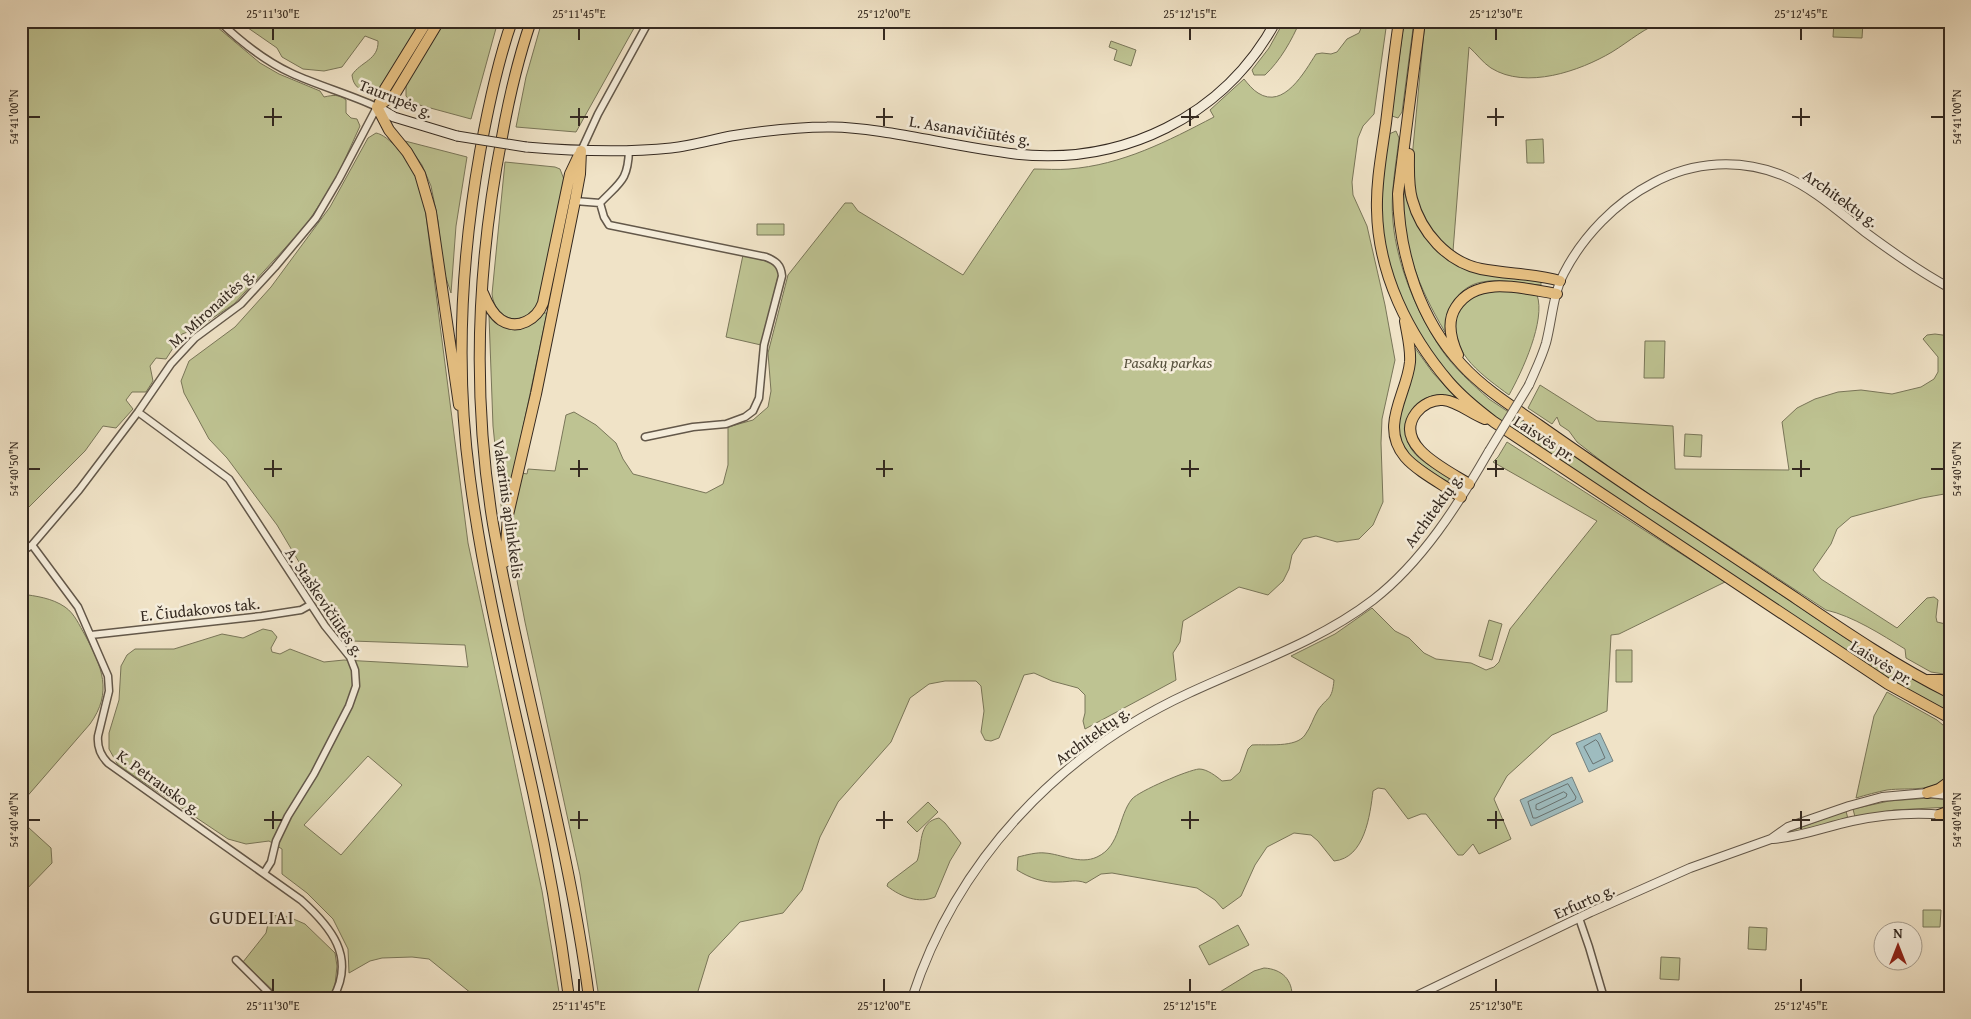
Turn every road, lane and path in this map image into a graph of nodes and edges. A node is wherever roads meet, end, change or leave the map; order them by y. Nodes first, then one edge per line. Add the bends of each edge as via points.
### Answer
1 (219, 21) edge
2 (427, 21) edge
3 (439, 21) edge
4 (505, 21) edge
5 (512, 21) edge
6 (531, 21) edge
7 (649, 21) edge
8 (1276, 21) edge
9 (1398, 21) edge
10 (1420, 21) edge
11 (507, 34) junction
12 (377, 108) junction
13 (1408, 114) junction
14 (629, 150) junction
15 (581, 152) junction
16 (575, 201) junction
17 (600, 202) junction
18 (1560, 281) junction
19 (1950, 288) edge
20 (482, 292) junction
21 (1557, 294) junction
22 (1404, 315) junction
23 (1462, 365) junction
24 (138, 412) junction
25 (1494, 422) junction
26 (465, 432) junction
27 (645, 437) dead end
28 (1469, 484) junction
29 (1461, 497) junction
30 (32, 545) junction
31 (21, 552) edge
32 (505, 586) junction
33 (310, 605) junction
34 (91, 635) junction
35 (1923, 679) junction
36 (1950, 680) edge
37 (1950, 693) edge
38 (1948, 718) edge
39 (1950, 781) edge
40 (1927, 793) junction
41 (1950, 795) edge
42 (1950, 811) edge
43 (1939, 815) junction
44 (1950, 816) edge
45 (1771, 839) junction
46 (264, 873) junction
47 (1578, 918) junction
48 (236, 960) dead end
49 (274, 998) edge
50 (333, 998) edge
51 (569, 998) edge
52 (589, 998) edge
53 (912, 998) edge
54 (1412, 998) edge
55 (1604, 998) edge

1 - 12 street, Taurupės g. via 260,55 290,73
2 - 12 main road via 385,89
3 - 12 main road via 395,94
4 - 11 main road
5 - 11 main road, Vakarinis aplinkkelis
6 - 20 main road, Vakarinis aplinkkelis via 497,162
7 - 15 street
8 - 14 main road, L. Asanavičiūtės g. via 1241,71 1204,105 1157,134 1109,149 1068,156 1040,156 835,126 784,128 674,148
9 - 22 main road, Laisvės pr. via 1376,210 1385,267
10 - 13 main road, Laisvės pr.
11 - 26 main road, Vakarinis aplinkkelis via 486,122 470,212 462,304
12 - 15 main road, Taurupės g., bridge via 457,136
12 - 24 street, M. Mironaitės g. via 316,218 241,304 195,338 171,364
12 - 26 main road via 425,186 455,392
13 - 18 main road via 1412,198 1432,238 1446,252 1479,268
13 - 23 main road, Laisvės pr. via 1398,194 1405,259 1426,311
14 - 15 main road, L. Asanavičiūtės g.
14 - 17 street via 625,177
15 - 16 main road
15 - 20 main road via 570,174 543,303 538,313 525,322 506,322 496,316
16 - 17 street
16 - 32 main road via 508,515
17 - 27 street via 609,225 766,257 778,264 782,276 764,344 759,398 753,411 726,424
18 - 19 street, Architektų g. via 1598,225 1631,196 1676,172 1726,164 1769,171 1799,184 1906,261
18 - 21 street, Architektų g.
20 - 32 main road, Vakarinis aplinkkelis via 479,350 483,437 493,522
21 - 23 main road via 1498,286 1465,295 1450,319 1450,331
21 - 28 street, Architektų g., bridge via 1546,343 1529,384
22 - 25 main road, Laisvės pr. via 1428,356 1450,383
22 - 29 main road via 1410,362 1394,419 1396,440 1405,457 1414,465
23 - 35 main road, Laisvės pr. via 1500,397 1624,483
24 - 30 street, M. Mironaitės g.
24 - 33 street, A. Staškevičiūtės g. via 229,479
25 - 28 main road via 1443,400 1420,407 1412,420 1411,435 1416,447
25 - 38 main road, Laisvės pr. via 1840,654
26 - 51 main road, Vakarinis aplinkkelis via 469,477 488,590 548,864
28 - 29 street, Architektų g.
29 - 53 street, Architektų g. via 1416,557 1374,599 1350,616 1328,630 1147,714 1093,748 1046,787 993,845 961,891 937,934
30 - 31 street, M. Mironaitės g.
30 - 34 street, K. Petrausko g. via 78,607
32 - 52 main road, Vakarinis aplinkkelis via 568,868
33 - 34 street, E. Čiudakovos tak. via 301,610 262,616
33 - 46 street, A. Staškevičiūtės g. via 350,657 356,686 350,706 288,816
34 - 46 street, K. Petrausko g. via 109,684 98,736 102,757
35 - 36 main road
35 - 37 main road, Laisvės pr.
39 - 40 main road
40 - 41 street, Erfurto g.
40 - 45 street, Erfurto g. via 1896,794 1849,806 1788,827
42 - 43 main road
43 - 44 street, Erfurto g.
43 - 45 street, Erfurto g. via 1852,821 1806,834
45 - 47 street, Erfurto g. via 1690,868
46 - 50 street, K. Petrausko g. via 316,913 337,942 342,968
47 - 54 street, Erfurto g.
47 - 55 street
48 - 49 street

